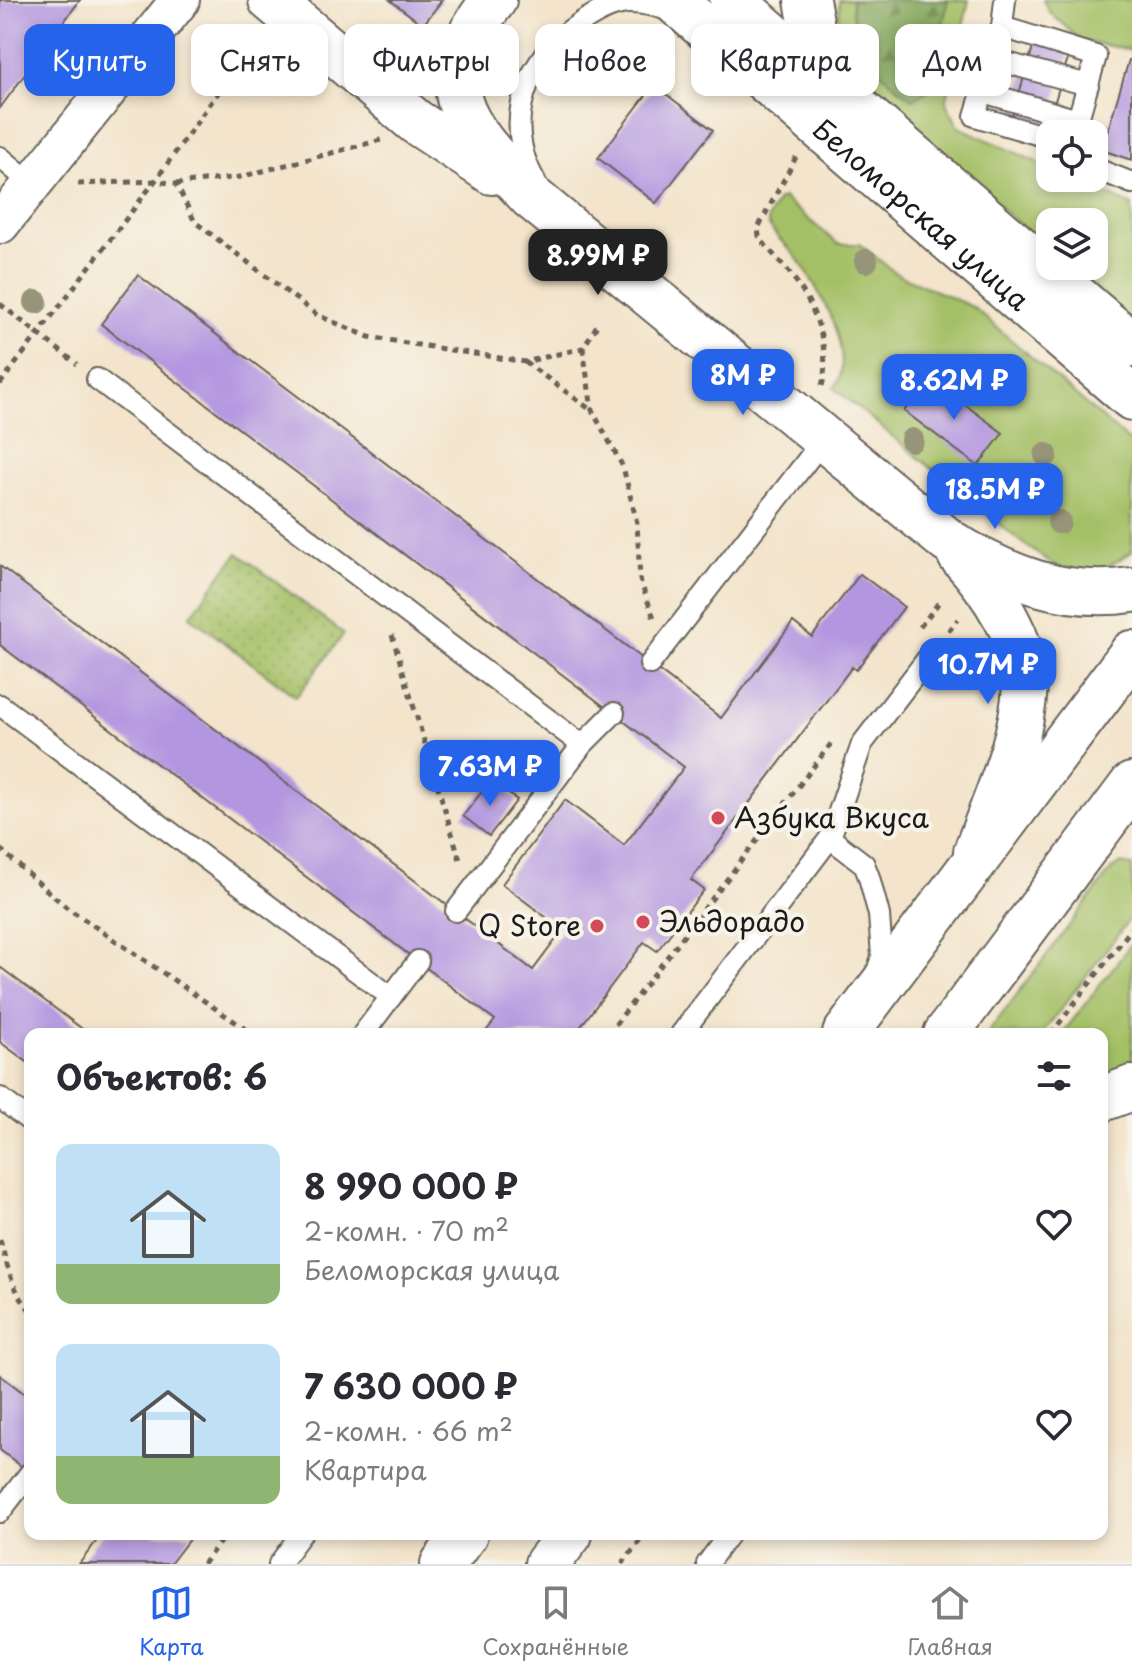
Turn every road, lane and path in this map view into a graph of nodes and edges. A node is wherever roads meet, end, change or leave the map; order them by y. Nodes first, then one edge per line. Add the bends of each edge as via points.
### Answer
1 (180, 0) edge
2 (494, 0) edge
3 (807, 0) edge
4 (1005, 0) edge
5 (700, 6) edge
6 (265, 18) edge
7 (1002, 24) edge
8 (1011, 30) edge
9 (1011, 64) edge
10 (1088, 85) junction
11 (982, 96) edge
12 (994, 96) edge
13 (1057, 120) edge
14 (1078, 120) edge
15 (884, 132) junction
16 (1036, 134) edge
17 (382, 139) dead end
18 (801, 147) dead end
19 (0, 157) edge
20 (1108, 174) edge
21 (155, 181) junction
22 (1132, 183) edge
23 (32, 184) junction
24 (73, 184) dead end
25 (176, 184) junction
26 (546, 210) junction
27 (0, 224) edge
28 (0, 304) edge
29 (599, 322) dead end
30 (37, 334) junction
31 (1132, 345) edge
32 (583, 348) junction
33 (525, 362) junction
34 (97, 379) joint
35 (0, 384) edge
36 (822, 386) dead end
37 (1132, 398) edge
38 (592, 410) junction
39 (823, 440) junction
40 (948, 541) junction
41 (1132, 590) edge
42 (379, 592) junction
43 (939, 602) dead end
44 (911, 639) dead end
45 (664, 647) junction
46 (934, 650) dead end
47 (1132, 653) edge
48 (650, 664) dead end
49 (0, 705) edge
50 (614, 713) dead end
51 (835, 738) dead end
52 (582, 745) junction
53 (1132, 785) edge
54 (830, 838) junction
55 (0, 849) edge
56 (969, 872) junction
57 (470, 893) junction
58 (456, 911) dead end
59 (1132, 928) edge
60 (418, 961) dead end
61 (391, 997) junction
62 (855, 1021) edge
63 (244, 1028) edge
64 (368, 1028) edge
65 (613, 1028) edge
66 (686, 1028) edge
67 (950, 1028) edge
68 (1056, 1028) edge
69 (1132, 1088) edge
70 (1108, 1097) edge
71 (0, 1098) edge
72 (24, 1116) edge
73 (0, 1240) edge
74 (24, 1303) edge
75 (24, 1481) edge
76 (0, 1512) edge
77 (221, 1540) edge
78 (297, 1540) edge
79 (461, 1540) edge
80 (566, 1540) edge
81 (640, 1540) edge
82 (725, 1540) edge
83 (203, 1564) edge
84 (279, 1564) edge
85 (443, 1564) edge
86 (548, 1564) edge
87 (622, 1564) edge
88 (707, 1564) edge

1 - 23 street
2 - 26 main road via 464,42 457,77 461,110 482,144
3 - 15 main road via 815,43
4 - 7 lane
5 - 15 main road, Беломорская улица
5 - 26 lane via 627,3 601,10 572,28 530,75 520,106 522,142
5 - 37 main road, Беломорская улица
6 - 21 path
6 - 26 main road
8 - 10 lane via 1096,56
9 - 10 lane
10 - 14 lane
11 - 16 lane via 975,116
12 - 13 lane
15 - 31 main road, Беломорская улица
17 - 25 path via 240,177
18 - 36 path via 758,228 764,245 796,281 811,308 825,349
19 - 23 lane
20 - 22 lane
21 - 24 path
21 - 25 path
21 - 30 path
23 - 27 street
25 - 33 path via 195,222 317,315 369,337
26 - 39 main road
28 - 30 path
29 - 32 path
30 - 34 path
30 - 35 path
32 - 33 path
32 - 38 path
33 - 38 path
34 - 42 lane
38 - 45 path via 623,467 637,523 640,580
39 - 40 main road
39 - 45 lane
40 - 41 main road via 1011,576 1091,594
40 - 56 main road via 1002,610 1022,657 1026,684 1017,739
42 - 52 lane
42 - 57 path
43 - 44 path
45 - 48 lane
46 - 54 lane via 862,744
47 - 56 main road
49 - 61 lane
50 - 52 lane
51 - 65 path
52 - 57 lane
53 - 67 main road
54 - 62 lane via 864,864 879,915 882,957
54 - 66 lane
55 - 63 path via 66,907
56 - 62 main road
57 - 58 lane
59 - 68 path
60 - 61 lane
61 - 64 lane
69 - 70 main road
71 - 72 lane
73 - 74 path
75 - 76 lane
77 - 83 path
78 - 84 lane
79 - 85 main road
80 - 86 main road
81 - 87 path
82 - 88 lane

